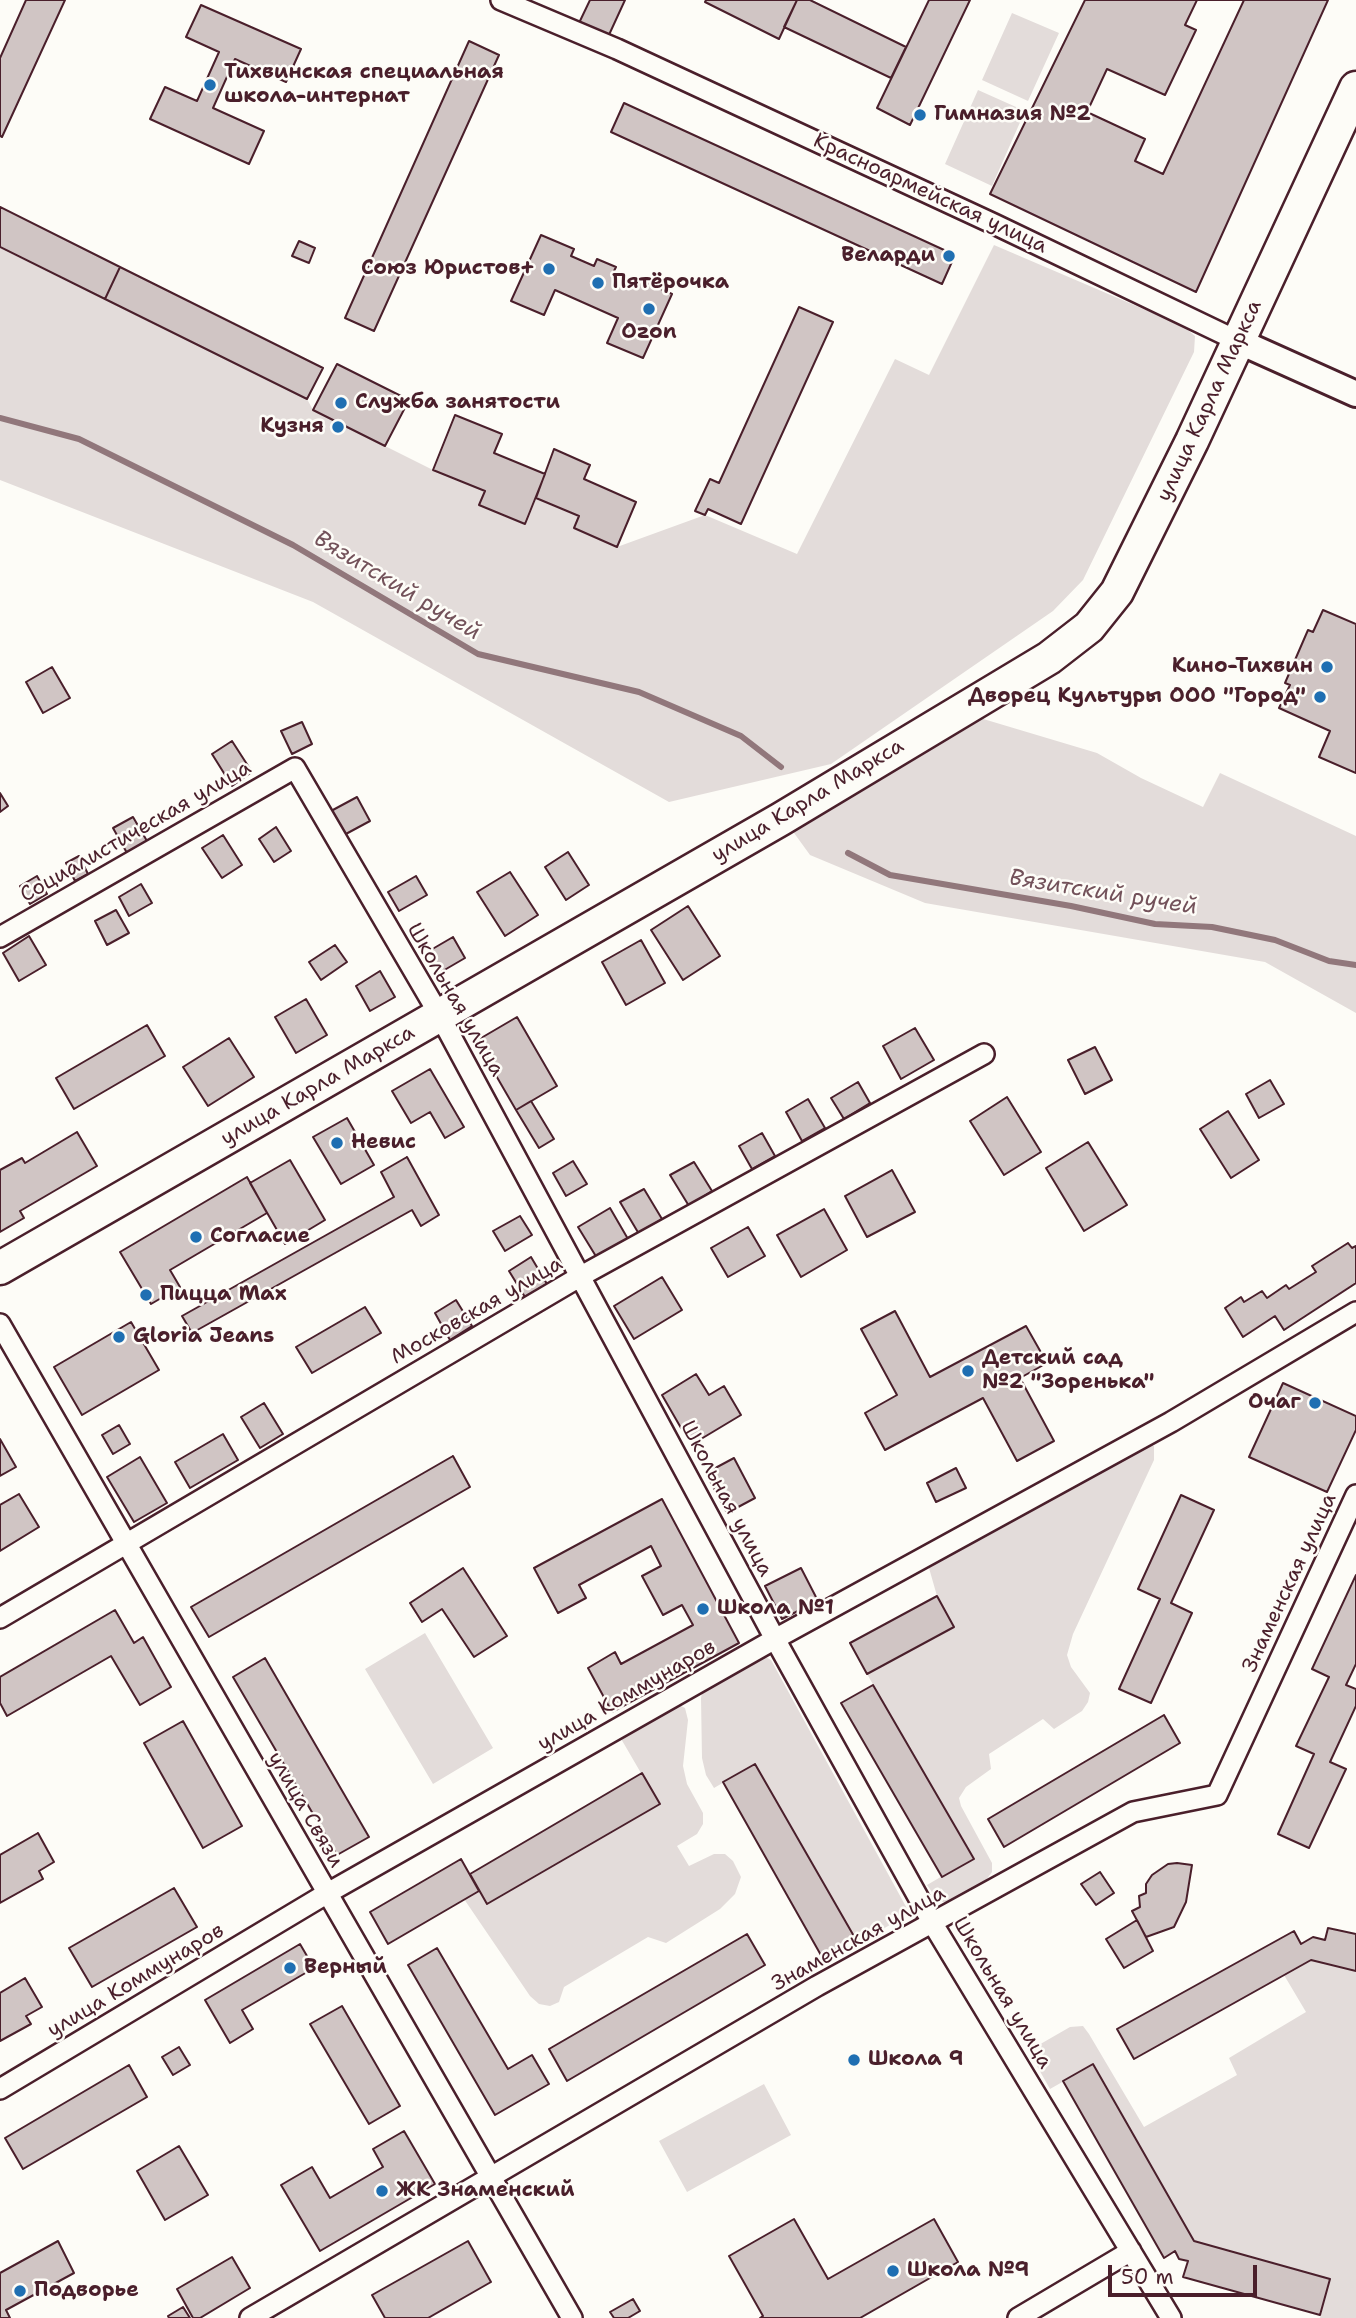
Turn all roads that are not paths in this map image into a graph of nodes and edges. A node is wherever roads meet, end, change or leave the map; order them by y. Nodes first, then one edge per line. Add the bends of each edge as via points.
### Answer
1 (501, 0) edge
2 (1356, 88) edge
3 (1238, 341) junction
4 (1356, 394) edge
5 (295, 768) joint
6 (0, 937) edge
7 (440, 1016) junction
8 (984, 1054) dead end
9 (0, 1268) edge
10 (581, 1276) junction
11 (1356, 1312) edge
12 (0, 1324) edge
13 (1356, 1495) edge
14 (126, 1542) junction
15 (0, 1618) edge
16 (775, 1639) junction
17 (326, 1894) junction
18 (933, 1924) junction
19 (0, 2089) edge
20 (492, 2176) junction
21 (1130, 2250) junction
22 (250, 2318) edge
23 (572, 2318) edge
24 (1018, 2318) edge
25 (1171, 2318) edge

1 - 3 street, Красноармейская улица via 617,49
2 - 3 main road, улица Карла Маркса
3 - 4 street, Красноармейская улица
3 - 7 main road, улица Карла Маркса via 1117,593 1089,627 1049,658 781,819
5 - 6 street, Социалистическая улица
5 - 7 street, Школьная улица
7 - 9 main road, улица Карла Маркса
7 - 10 street, Школьная улица
8 - 10 street, Московская улица
10 - 14 street, Московская улица
10 - 16 street, Школьная улица
11 - 16 street, улица Коммунаров via 1171,1422
12 - 14 street, улица Связи
13 - 18 street, Знаменская улица via 1217,1795 1133,1812
14 - 15 street, Московская улица
14 - 17 street, улица Связи
16 - 17 street, улица Коммунаров
16 - 18 street, Школьная улица
17 - 19 street, улица Коммунаров
17 - 20 street, улица Связи
18 - 20 street, Знаменская улица via 817,1986
18 - 21 street, Школьная улица
20 - 22 street, Знаменская улица
20 - 23 street, улица Связи
21 - 24 street
21 - 25 street, Школьная улица

